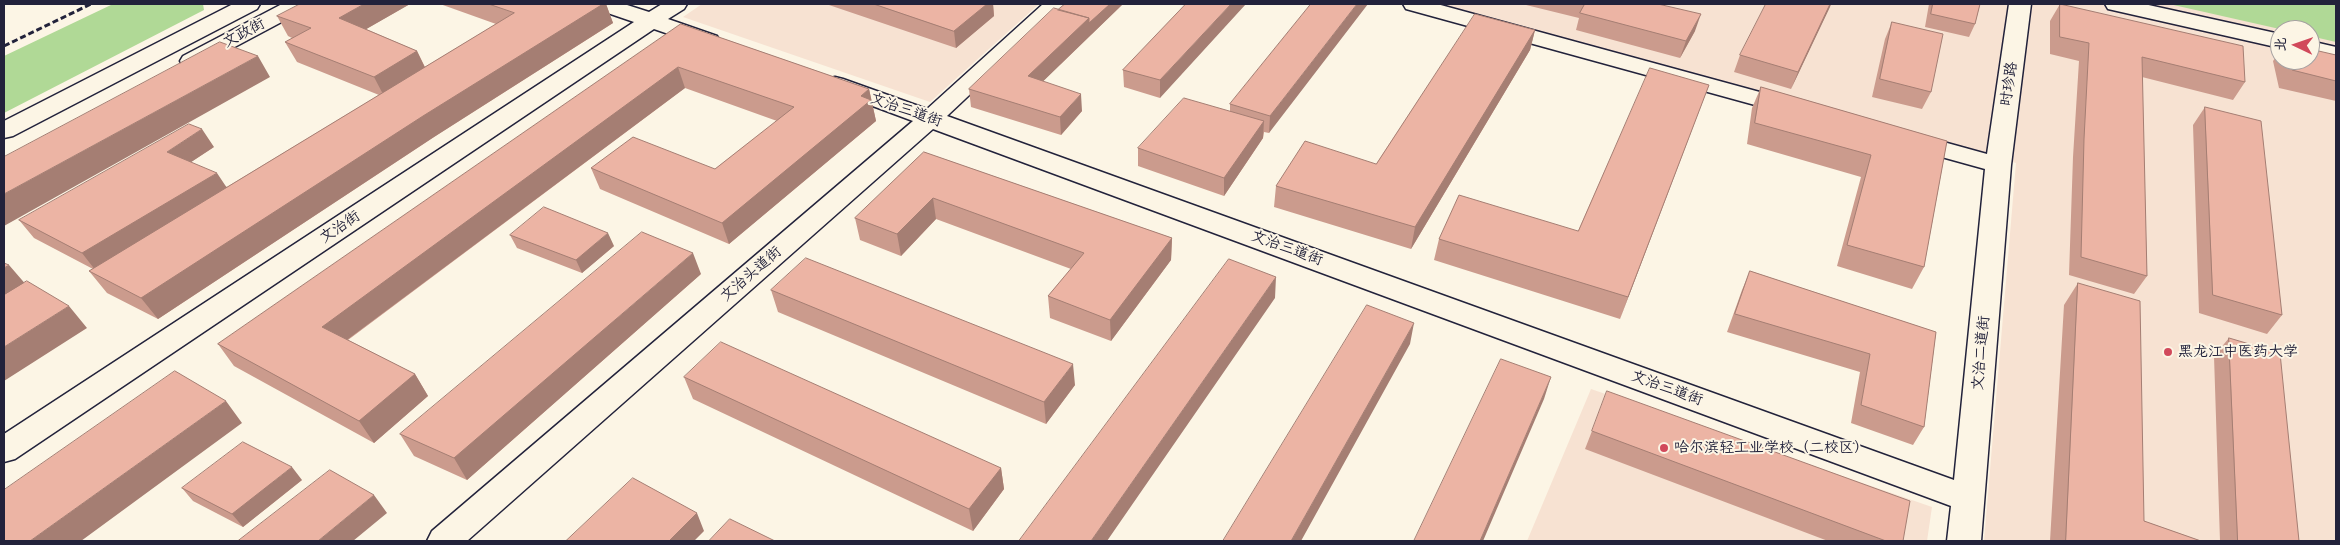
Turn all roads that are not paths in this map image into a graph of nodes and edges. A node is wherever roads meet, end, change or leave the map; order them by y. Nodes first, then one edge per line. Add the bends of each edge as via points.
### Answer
1 (249, 4) edge
2 (298, 4) edge
3 (604, 4) edge
4 (676, 4) edge
5 (1055, 4) edge
6 (1414, 4) edge
7 (2020, 4) edge
8 (2116, 4) edge
9 (651, 20) junction
10 (2270, 40) edge
11 (735, 50) edge
12 (2320, 50) edge
13 (2336, 54) edge
14 (168, 73) edge
15 (810, 76) edge
16 (1816, 115) edge
17 (931, 118) junction
18 (4, 131) edge
19 (1893, 136) edge
20 (1998, 165) junction
21 (4, 450) edge
22 (1967, 498) junction
23 (444, 541) edge
24 (1964, 541) edge

1 - 18 street, 文政街
2 - 14 street, 文政街
3 - 9 street
4 - 9 street, 文治街
5 - 17 street, 文治头道街
6 - 16 street
7 - 20 street, 时珍路
8 - 10 street
9 - 11 street
9 - 21 street, 文治街
12 - 13 street
15 - 17 street, 文治三道街
17 - 22 street, 文治三道街
17 - 23 street, 文治头道街
19 - 20 street
20 - 22 street, 文治二道街
22 - 24 street, 文治二道街

